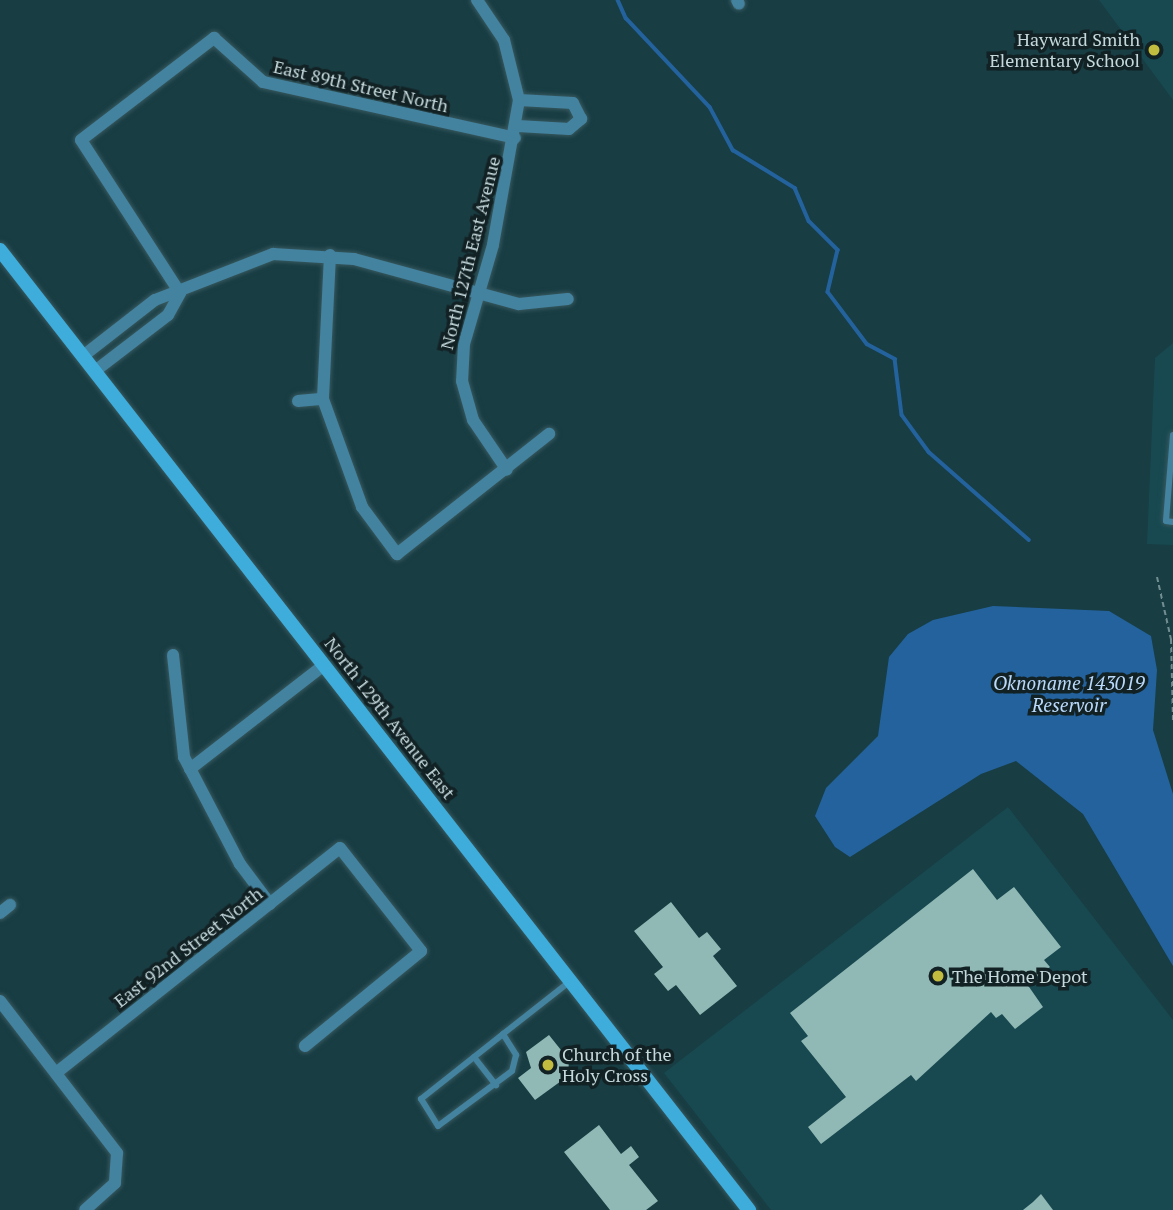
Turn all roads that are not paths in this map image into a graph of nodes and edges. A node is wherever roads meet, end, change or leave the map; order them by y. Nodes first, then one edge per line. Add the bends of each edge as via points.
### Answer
1 (477, 0) edge
2 (519, 100) junction
3 (517, 132) junction
4 (0, 250) edge
5 (330, 255) junction
6 (180, 293) junction
7 (479, 296) junction
8 (568, 299) dead end
9 (83, 356) junction
10 (95, 371) junction
11 (323, 399) junction
12 (298, 401) dead end
13 (549, 434) dead end
14 (1173, 435) edge
15 (507, 470) junction
16 (1173, 522) edge
17 (173, 654) dead end
18 (324, 665) junction
19 (190, 769) junction
20 (270, 904) junction
21 (570, 981) junction
22 (0, 1001) edge
23 (503, 1034) junction
24 (305, 1046) dead end
25 (474, 1057) junction
26 (56, 1073) junction
27 (496, 1084) junction
28 (85, 1210) edge
29 (749, 1210) edge

1 - 2 street, North 127th East Avenue via 507,48
2 - 3 street, North 127th East Avenue
2 - 3 street via 573,103 581,119 569,129
3 - 6 street, East 89th Street North via 263,82 214,38 81,140
3 - 7 street, North 127th East Avenue
4 - 9 main road, North 129th Avenue East
5 - 6 street via 274,254 214,273
5 - 7 street
5 - 11 street
6 - 9 street via 155,300
6 - 10 street via 168,314
7 - 8 street via 519,304
7 - 15 street, North 127th East Avenue via 464,344 464,394 481,436
9 - 10 main road, North 129th Avenue East
10 - 18 main road, North 129th Avenue East
11 - 12 street
11 - 15 street via 362,507 397,554
13 - 15 street
14 - 16 lane via 1166,521
17 - 19 street via 180,737
18 - 19 street
18 - 21 main road, North 129th Avenue East
19 - 20 street via 240,864
20 - 24 street, East 92nd Street North via 341,848 421,951
20 - 26 street, East 92nd Street North
21 - 23 lane
21 - 29 main road, North 129th Avenue East
22 - 26 street
23 - 25 lane
23 - 27 lane via 516,1063
25 - 27 lane
25 - 27 lane via 421,1100 432,1119 442,1126
26 - 28 street via 112,1142 119,1167 115,1183

